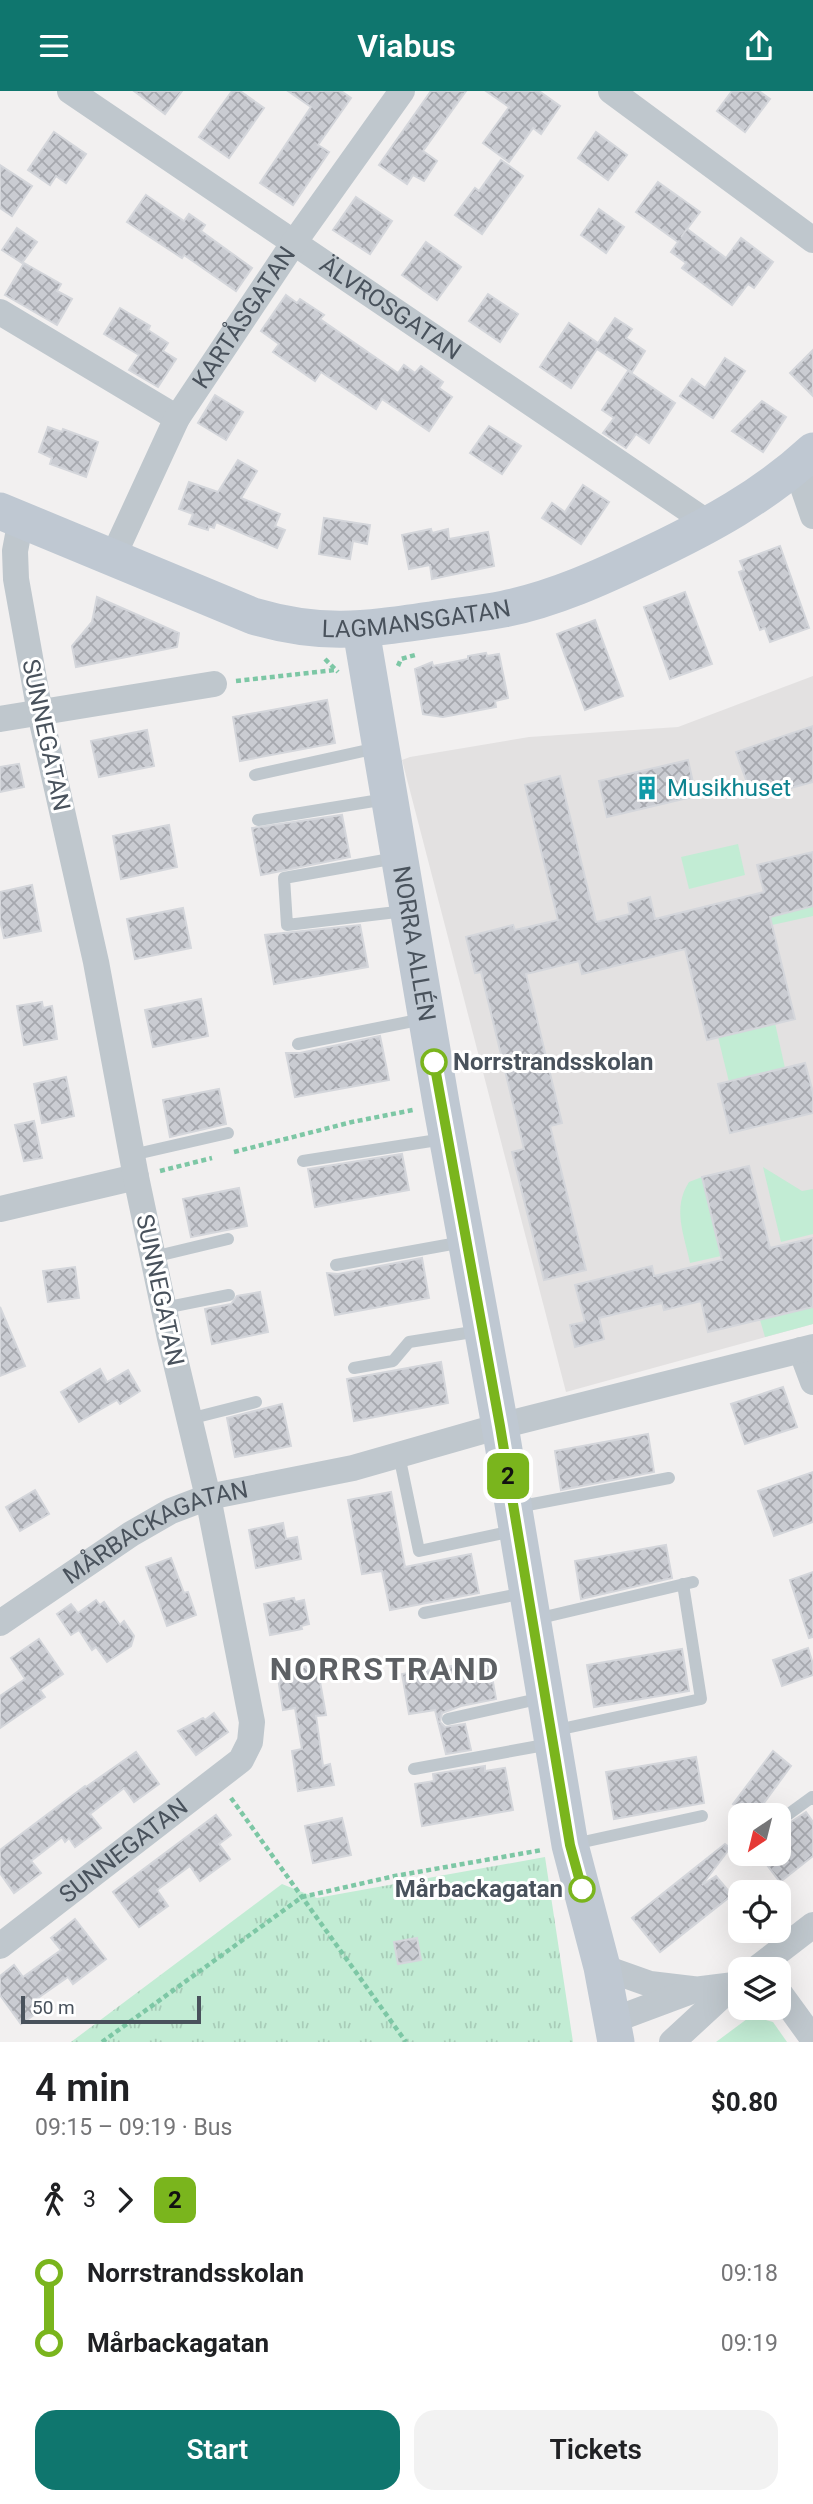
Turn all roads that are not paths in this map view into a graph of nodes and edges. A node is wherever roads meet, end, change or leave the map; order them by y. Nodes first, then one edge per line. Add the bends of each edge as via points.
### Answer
1 (70, 91) edge
2 (402, 91) edge
3 (611, 91) edge
4 (813, 240) edge
5 (293, 244) junction
6 (0, 312) edge
7 (177, 418) junction
8 (804, 459) edge
9 (10, 515) edge
10 (813, 516) edge
11 (711, 525) junction
12 (112, 559) junction
13 (360, 630) junction
14 (214, 684) road end
15 (40, 713) junction
16 (0, 719) edge
17 (381, 748) junction
18 (255, 775) dead end
19 (390, 798) junction
20 (258, 820) dead end
21 (399, 857) junction
22 (408, 911) junction
23 (427, 1018) junction
24 (298, 1044) dead end
25 (228, 1133) dead end
26 (447, 1139) junction
27 (303, 1161) dead end
28 (134, 1166) junction
29 (0, 1209) edge
30 (228, 1239) dead end
31 (467, 1242) junction
32 (153, 1257) junction
33 (336, 1265) dead end
34 (229, 1295) dead end
35 (164, 1308) junction
36 (483, 1330) junction
37 (807, 1349) edge
38 (354, 1368) dead end
39 (813, 1383) edge
40 (256, 1402) dead end
41 (189, 1419) junction
42 (500, 1426) junction
43 (399, 1455) junction
44 (669, 1478) dead end
45 (208, 1497) junction
46 (515, 1519) junction
47 (530, 1606) junction
48 (424, 1613) dead end
49 (0, 1623) edge
50 (448, 1719) dead end
51 (551, 1724) junction
52 (414, 1769) dead end
53 (813, 1799) edge
54 (791, 1812) edge
55 (702, 1816) dead end
56 (570, 1845) junction
57 (813, 1925) edge
58 (0, 1946) edge
59 (772, 1957) edge
60 (601, 1967) junction
61 (728, 1980) edge
62 (694, 1990) junction
63 (728, 1993) edge
64 (791, 2009) edge
65 (613, 2032) edge
66 (813, 2039) edge
67 (672, 2042) edge

1 - 5 street, ÄLVROSGATAN
2 - 5 street, KARTÅSGATAN
3 - 4 street
5 - 7 street, KARTÅSGATAN
5 - 11 street, ÄLVROSGATAN
6 - 7 street
7 - 12 street, KARTÅSGATAN
8 - 10 street
8 - 11 street, LAGMANSGATAN
9 - 12 street, LAGMANSGATAN
9 - 15 street, SUNNEGATAN via 16,579
11 - 13 street, LAGMANSGATAN via 560,593 506,609
12 - 13 street, LAGMANSGATAN via 283,625
13 - 17 street, NORRA ALLÉN
14 - 15 street
15 - 16 street
15 - 28 street, SUNNEGATAN via 96,962
17 - 18 lane
17 - 19 street, NORRA ALLÉN
19 - 20 lane
19 - 21 street, NORRA ALLÉN
21 - 22 street, NORRA ALLÉN
21 - 22 lane via 284,878 287,925
22 - 23 street, NORRA ALLÉN
23 - 24 lane
23 - 26 street, NORRA ALLÉN
25 - 28 lane
26 - 27 lane
26 - 31 street, NORRA ALLÉN
28 - 29 street
28 - 32 street, SUNNEGATAN
30 - 32 lane
31 - 33 lane
31 - 36 street, NORRA ALLÉN
32 - 35 street, SUNNEGATAN
34 - 35 lane
35 - 41 street, SUNNEGATAN
36 - 38 lane via 409,1342 393,1361
36 - 42 street, NORRA ALLÉN
37 - 39 street
37 - 42 street, MÅRBACKAGATAN
40 - 41 lane
41 - 45 street, SUNNEGATAN
42 - 43 street, MÅRBACKAGATAN
42 - 46 street, NORRA ALLÉN
43 - 45 street, MÅRBACKAGATAN
43 - 46 lane via 419,1551
44 - 46 lane
45 - 49 street, MÅRBACKAGATAN via 131,1534
45 - 58 street, SUNNEGATAN via 252,1722 242,1760
46 - 47 street, NORRA ALLÉN
47 - 48 lane
47 - 51 street, NORRA ALLÉN
47 - 51 lane via 688,1583 701,1699
50 - 51 lane
51 - 52 lane
51 - 56 street, NORRA ALLÉN
53 - 54 lane
55 - 56 lane
56 - 60 street, NORRA ALLÉN
57 - 59 street
60 - 62 street via 650,1984
60 - 65 street, NORRA ALLÉN
61 - 62 street
62 - 65 street
63 - 67 street
64 - 66 street

